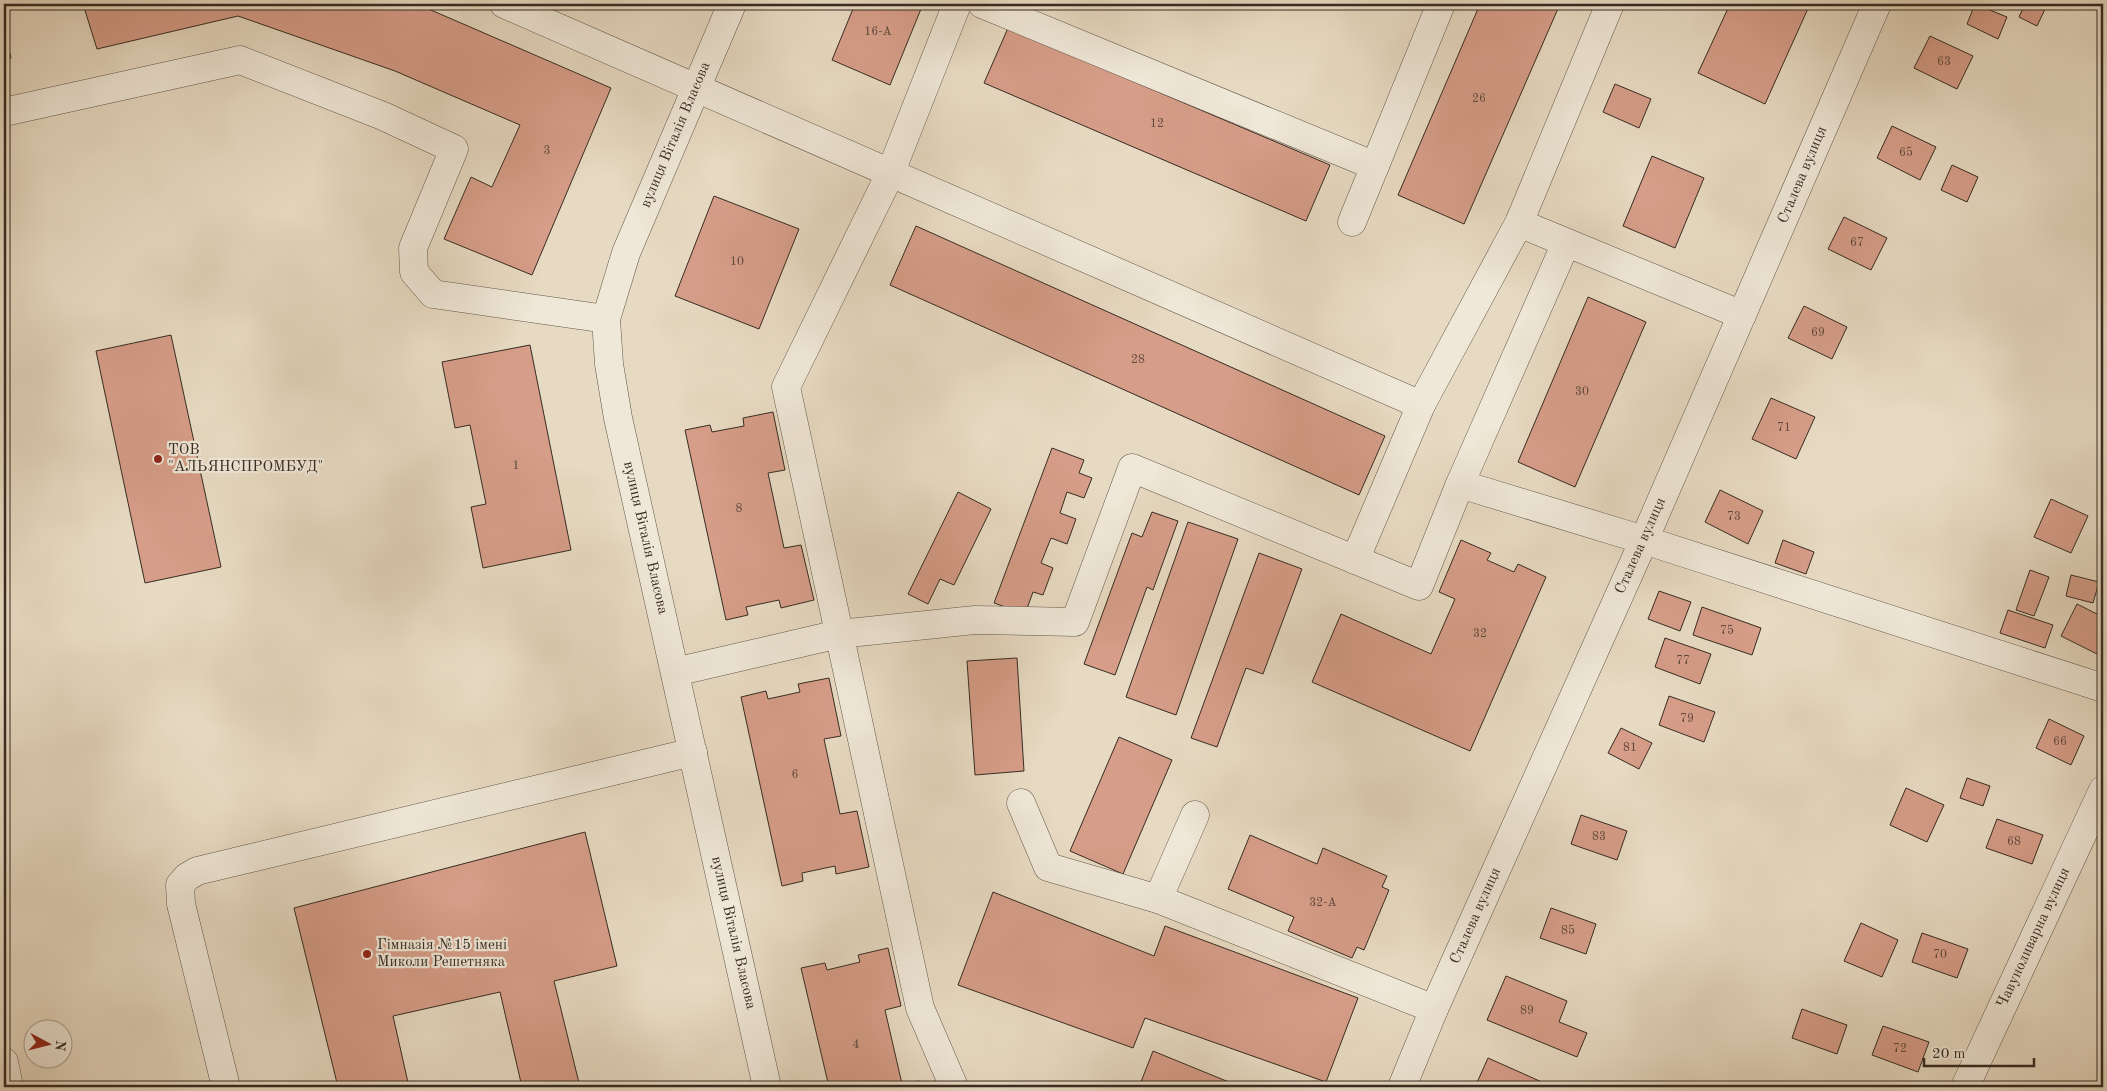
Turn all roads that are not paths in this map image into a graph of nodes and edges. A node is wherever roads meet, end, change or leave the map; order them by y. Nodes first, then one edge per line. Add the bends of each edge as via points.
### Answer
1 (504, 4) edge
2 (732, 4) edge
3 (957, 4) edge
4 (982, 4) edge
5 (1441, 4) edge
6 (1610, 4) edge
7 (1877, 4) edge
8 (696, 89) junction
9 (4, 112) edge
10 (1375, 166) junction
11 (890, 174) junction
12 (1352, 222) dead end
13 (1519, 223) junction
14 (1566, 243) junction
15 (1742, 315) junction
16 (606, 319) junction
17 (1421, 405) junction
18 (1460, 484) junction
19 (1644, 540) junction
20 (1355, 560) junction
21 (839, 634) junction
22 (675, 672) junction
23 (2103, 688) edge
24 (693, 752) junction
25 (2103, 790) edge
26 (1021, 803) dead end
27 (1195, 815) dead end
28 (1158, 899) junction
29 (1434, 1009) junction
30 (4, 1062) edge
31 (9, 1087) edge
32 (226, 1087) edge
33 (767, 1087) edge
34 (954, 1087) edge
35 (1402, 1087) edge
36 (1965, 1087) edge

1 - 8 street
2 - 8 street, вулиця Віталія Власова
3 - 11 street
4 - 10 street
5 - 10 street
6 - 13 street
7 - 15 street, Сталева вулиця
8 - 11 street
8 - 16 street, вулиця Віталія Власова via 626,253
9 - 16 street via 240,60 383,116 454,149 413,248 414,272 433,294
10 - 12 street
11 - 17 street
11 - 21 street via 786,386
13 - 14 street
13 - 17 street
14 - 15 street
14 - 18 street
15 - 19 street, Сталева вулиця
16 - 22 street, вулиця Віталія Власова via 618,418
17 - 20 street
18 - 19 street
18 - 20 street via 1419,586
19 - 23 street
19 - 29 street, Сталева вулиця
20 - 21 street via 1132,468 1075,622 975,620
21 - 22 street
21 - 34 street via 920,1008
22 - 24 street, вулиця Віталія Власова
24 - 32 street via 197,871 187,877 180,885 181,904
24 - 33 street, вулиця Віталія Власова
25 - 36 street, Чавуноливарна вулиця
26 - 28 street via 1048,867
27 - 28 street
28 - 29 street
29 - 35 street, Сталева вулиця
30 - 31 street

